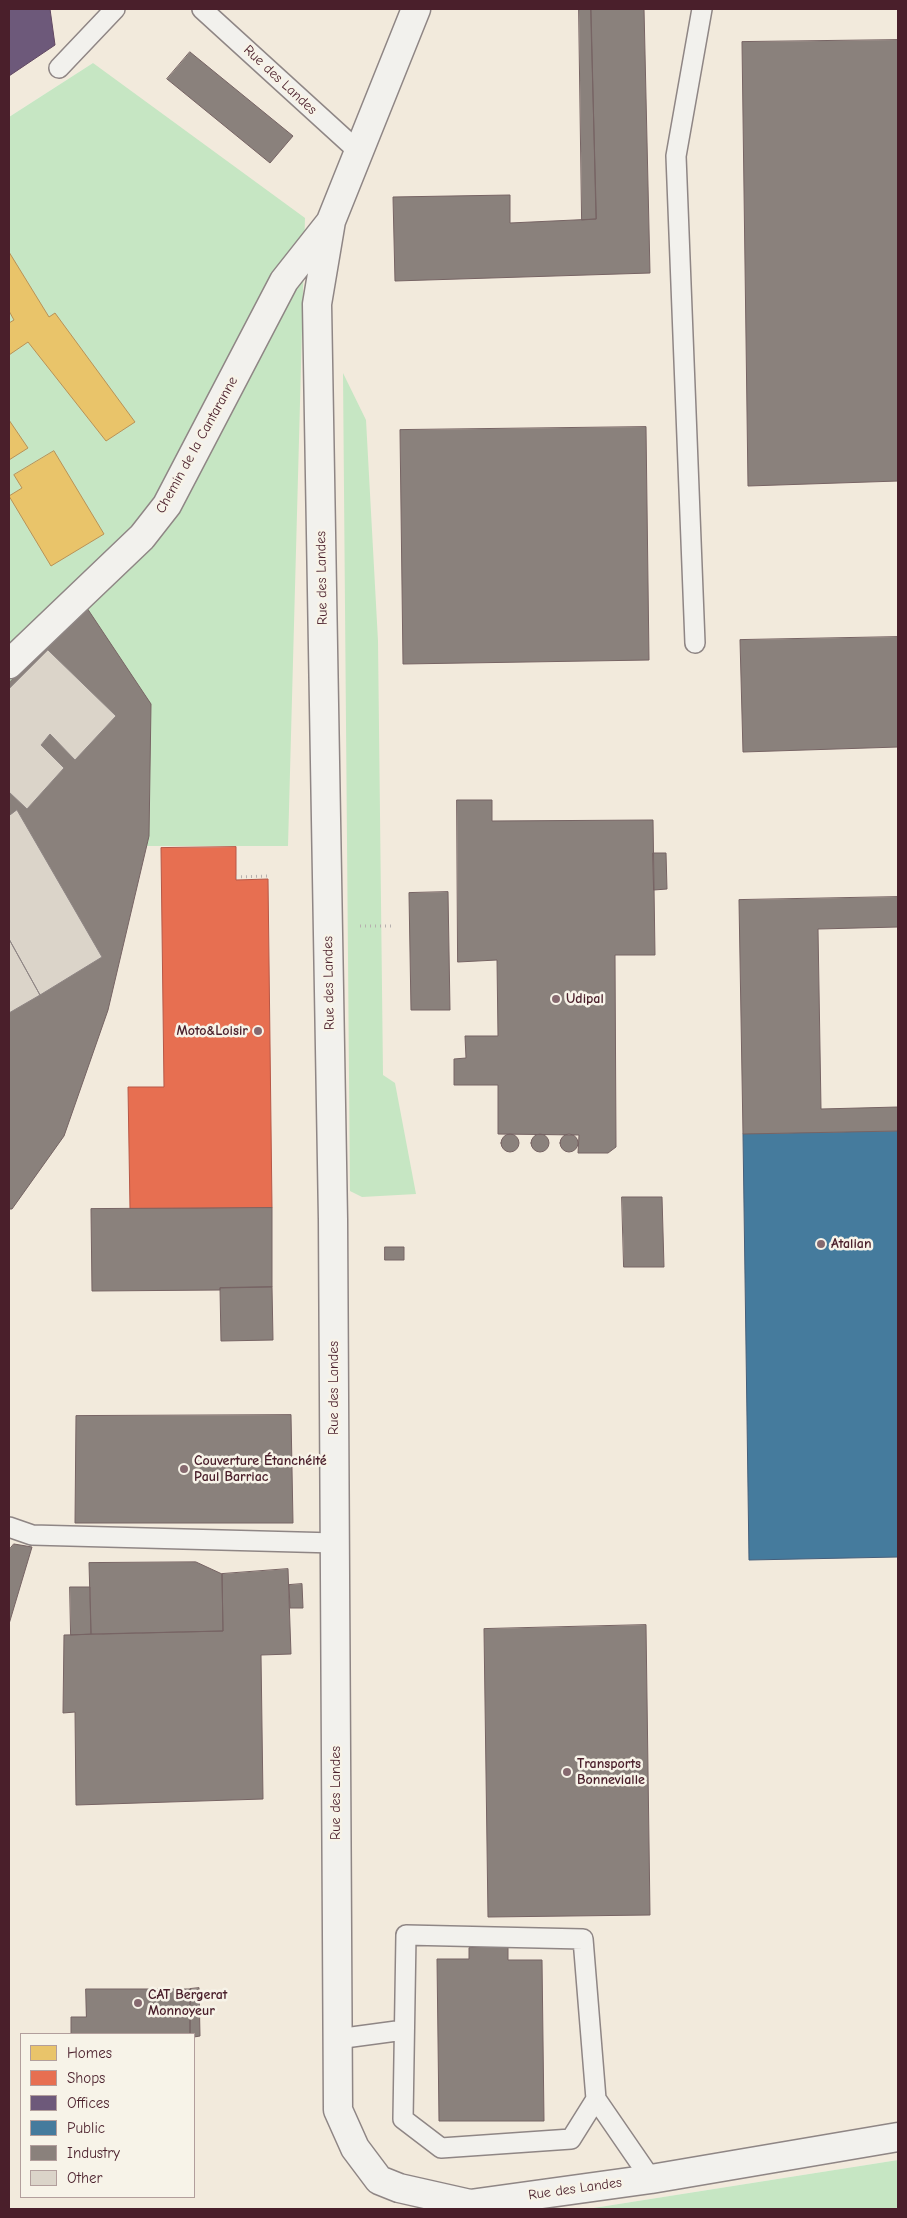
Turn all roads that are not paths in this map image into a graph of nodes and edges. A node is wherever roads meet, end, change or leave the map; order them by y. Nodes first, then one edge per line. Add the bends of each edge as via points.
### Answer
1 (115, 9) edge
2 (202, 9) edge
3 (416, 9) edge
4 (702, 9) edge
5 (60, 68) dead end
6 (359, 152) junction
7 (331, 221) junction
8 (695, 642) dead end
9 (9, 664) edge
10 (9, 1528) edge
11 (335, 1542) junction
12 (404, 2030) junction
13 (337, 2040) junction
14 (596, 2098) junction
15 (898, 2138) edge
16 (651, 2179) junction

1 - 5 lane
2 - 6 lane, Rue des Landes
3 - 6 street, Rue des Landes
4 - 8 lane via 676,156
6 - 7 street, Rue des Landes
7 - 9 street, Chemin de la Cantaranne via 284,281 167,505 142,537
7 - 11 street, Rue des Landes via 317,304 333,1219
10 - 11 lane via 32,1536
11 - 13 street, Rue des Landes
12 - 13 lane
12 - 14 lane via 403,2118 441,2148 571,2139
12 - 14 lane via 406,1935 583,1939
13 - 16 street, Rue des Landes via 338,2110 354,2148 379,2180 399,2188 470,2204
14 - 16 lane
15 - 16 street, Rue des Landes

